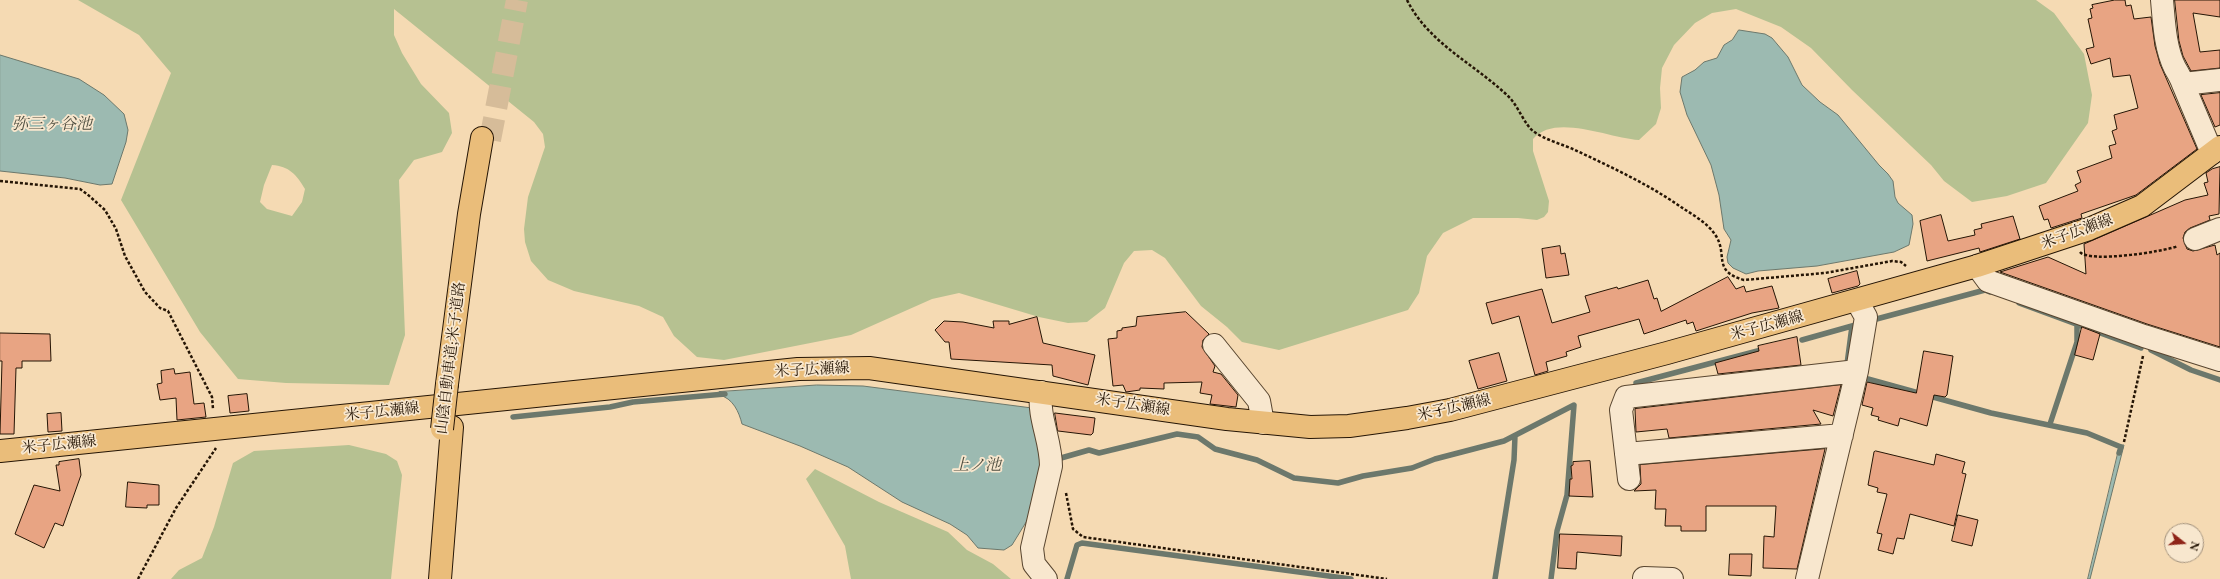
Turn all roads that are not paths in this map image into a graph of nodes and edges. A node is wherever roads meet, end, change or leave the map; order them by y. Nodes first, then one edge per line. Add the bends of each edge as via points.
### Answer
1 (2162, 0) edge
2 (2220, 80) edge
3 (2184, 84) junction
4 (486, 139) tunnel mouth
5 (2216, 150) edge
6 (2220, 229) edge
7 (2195, 239) road end
8 (1977, 266) junction
9 (1857, 301) junction
10 (1214, 345) dead end
11 (2220, 360) edge
12 (1857, 371) junction
13 (1041, 392) junction
14 (1263, 423) junction
15 (447, 428) junction
16 (1842, 435) junction
17 (0, 452) edge
18 (1626, 454) junction
19 (1629, 479) dead end
20 (1644, 578) dead end
21 (429, 579) edge
22 (440, 579) edge
23 (1046, 579) edge
24 (1672, 579) edge
25 (1807, 579) edge

1 - 3 street via 2165,32 2175,68
2 - 3 street
3 - 5 street
4 - 15 main road, 山陰自動車道;米子道路
5 - 8 main road, 米子広瀬線 via 2142,206 2073,235
6 - 7 street
8 - 9 main road, 米子広瀬線
8 - 11 street via 1988,281 2153,343
9 - 12 street via 1866,317
9 - 14 main road, 米子広瀬線 via 1450,410 1349,426 1310,427
10 - 14 street via 1259,402
12 - 16 street
12 - 18 street via 1626,397 1621,410
13 - 14 main road, 米子広瀬線
13 - 17 main road, 米子広瀬線 via 869,368 798,369
13 - 23 street via 1040,406 1052,455 1032,548 1034,564
15 - 21 main road, 山陰自動車道;米子道路
15 - 22 main road, 山陰自動車道;米子道路
16 - 18 street
16 - 25 street
18 - 19 street
20 - 24 street

